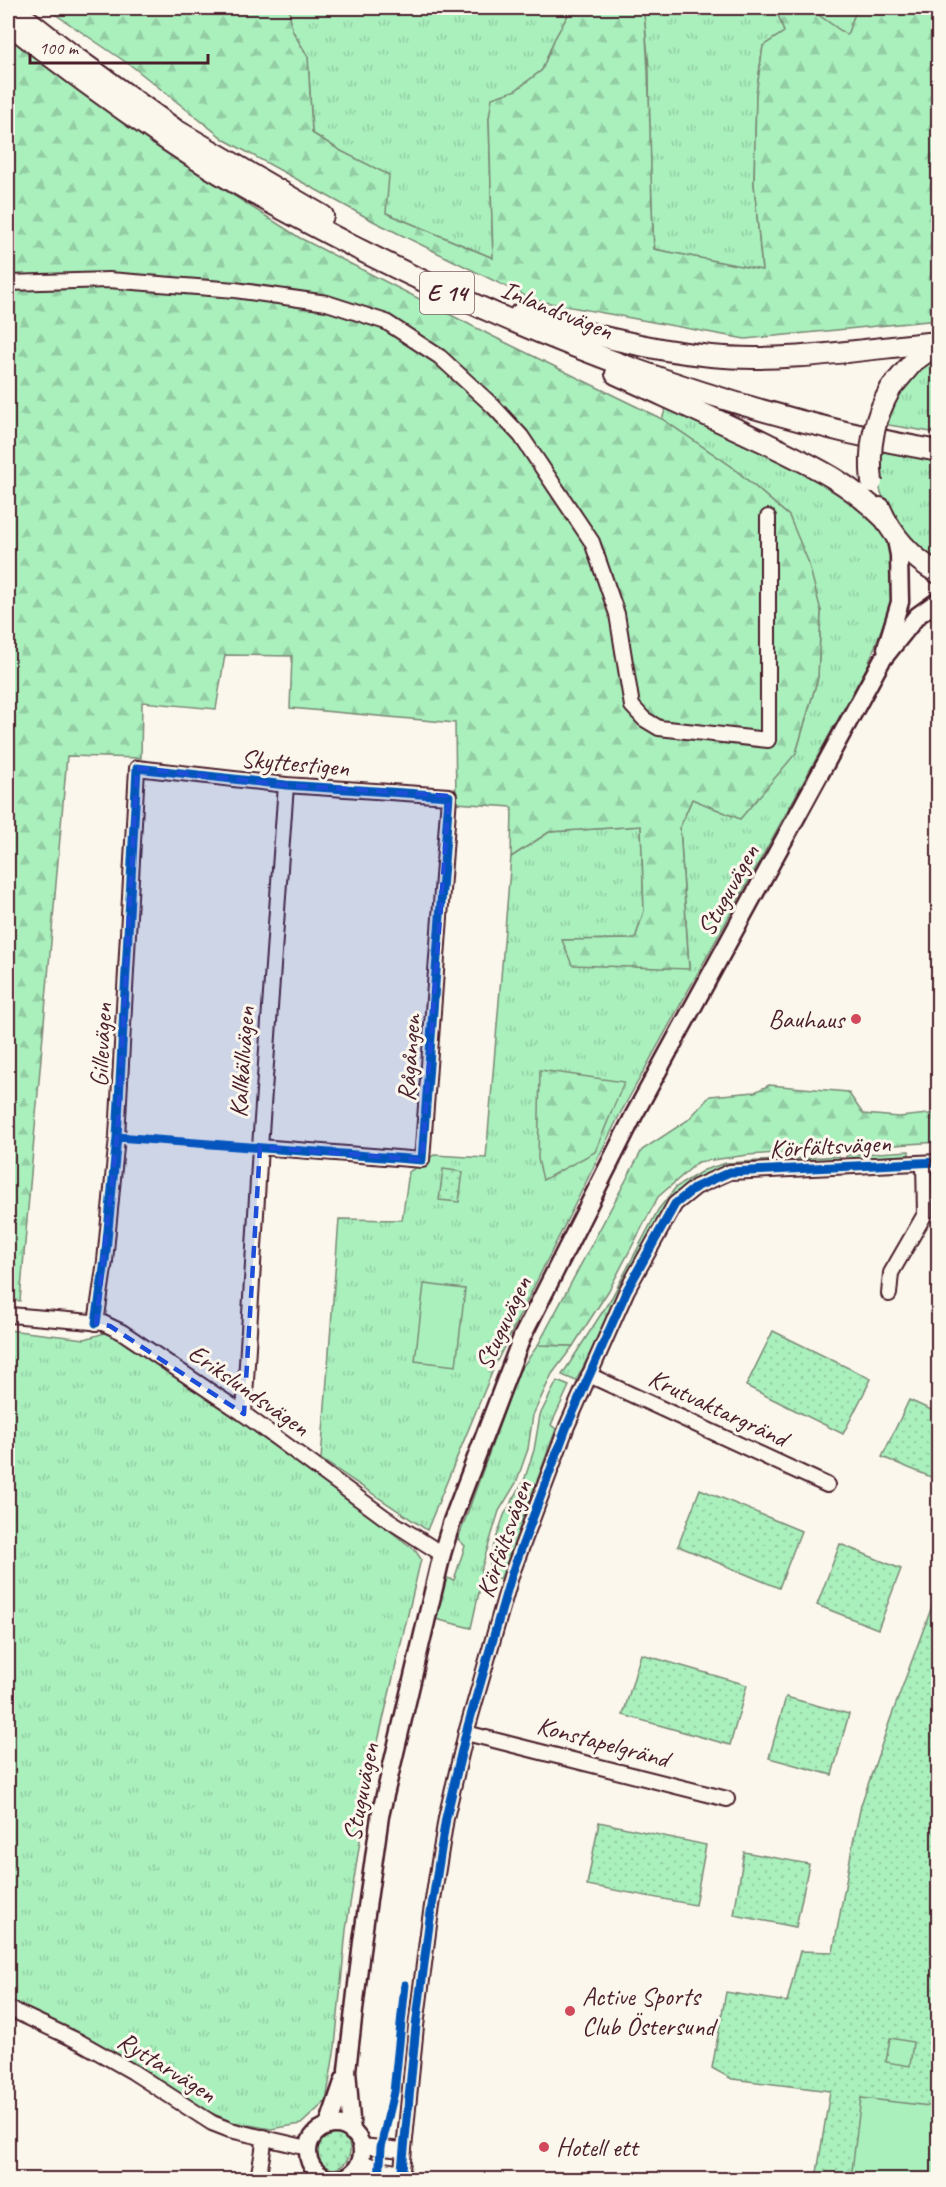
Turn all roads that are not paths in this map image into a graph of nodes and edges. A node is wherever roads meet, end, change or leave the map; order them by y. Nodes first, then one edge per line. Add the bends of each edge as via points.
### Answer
1 (12, 8) edge
2 (8, 23) edge
3 (8, 283) edge
4 (481, 308) junction
5 (512, 311) junction
6 (939, 343) edge
7 (939, 443) edge
8 (939, 451) edge
9 (768, 517) dead end
10 (890, 527) junction
11 (939, 573) edge
12 (939, 601) edge
13 (882, 660) junction
14 (137, 768) joint
15 (286, 785) junction
16 (449, 796) joint
17 (260, 1148) junction
18 (939, 1162) edge
19 (924, 1163) junction
20 (889, 1294) dead end
21 (10, 1315) dead end
22 (96, 1323) junction
23 (589, 1375) junction
24 (244, 1414) junction
25 (827, 1485) dead end
26 (442, 1554) junction
27 (466, 1732) junction
28 (727, 1799) dead end
29 (8, 2008) edge
30 (347, 2070) junction
31 (328, 2126) junction
32 (264, 2137) junction
33 (358, 2146) junction
34 (308, 2148) junction
35 (403, 2150) junction
36 (401, 2176) edge
37 (321, 2177) edge
38 (344, 2178) edge
39 (258, 2180) edge

1 - 5 highway, Inlandsvägen / E 14 via 176,130 293,201
2 - 4 highway, Inlandsvägen / E 14 via 168,141 278,208
3 - 9 street via 109,280 235,290 327,303 386,322 440,357 521,436 592,542 617,614 632,706 658,728 768,740
4 - 8 highway, Inlandsvägen / E 14 via 573,347 755,410
4 - 10 highway via 832,476 858,493
5 - 6 highway via 596,336 714,356 781,356
5 - 7 highway, Inlandsvägen / E 14 via 597,347 760,401
6 - 10 highway, bridge via 914,361 891,388 877,417 870,449 872,482
10 - 11 highway via 917,559
10 - 13 main road, Stuguvägen via 901,579 900,602
12 - 13 main road, Stuguvägen via 917,616
13 - 26 main road, Stuguvägen via 634,1115 527,1327
14 - 15 street, Skyttestigen
14 - 22 street, Gillevägen via 117,1137
15 - 16 street, Skyttestigen
15 - 17 street, Kallkällvägen
16 - 17 street, Rågången via 422,1160
17 - 24 street, Kallkällvägen
18 - 19 street, Körfältsvägen
19 - 20 street via 925,1214 891,1273
19 - 23 street, Körfältsvägen via 730,1173 696,1187 675,1204 652,1243
21 - 22 street, Erikslundsvägen
22 - 24 street, Erikslundsvägen via 122,1332
23 - 25 street, Krutvaktargränd
23 - 27 street, Körfältsvägen via 512,1573
24 - 26 street, Erikslundsvägen via 384,1517
26 - 30 main road, Stuguvägen via 380,1816
27 - 28 street, Konstapelgränd
27 - 35 street, Körfältsvägen via 446,1818 430,1919
29 - 32 street, Ryttarvägen via 80,2042 212,2123
30 - 31 main road, Stuguvägen
30 - 33 main road, Stuguvägen
31 - 33 main road via 341,2126
31 - 34 main road, Stuguvägen via 315,2134
32 - 34 street, Ryttarvägen
32 - 39 street
33 - 35 street
33 - 36 street via 379,2169
33 - 38 main road via 354,2171
34 - 37 main road via 310,2164
35 - 36 street, Körfältsvägen
37 - 38 main road

